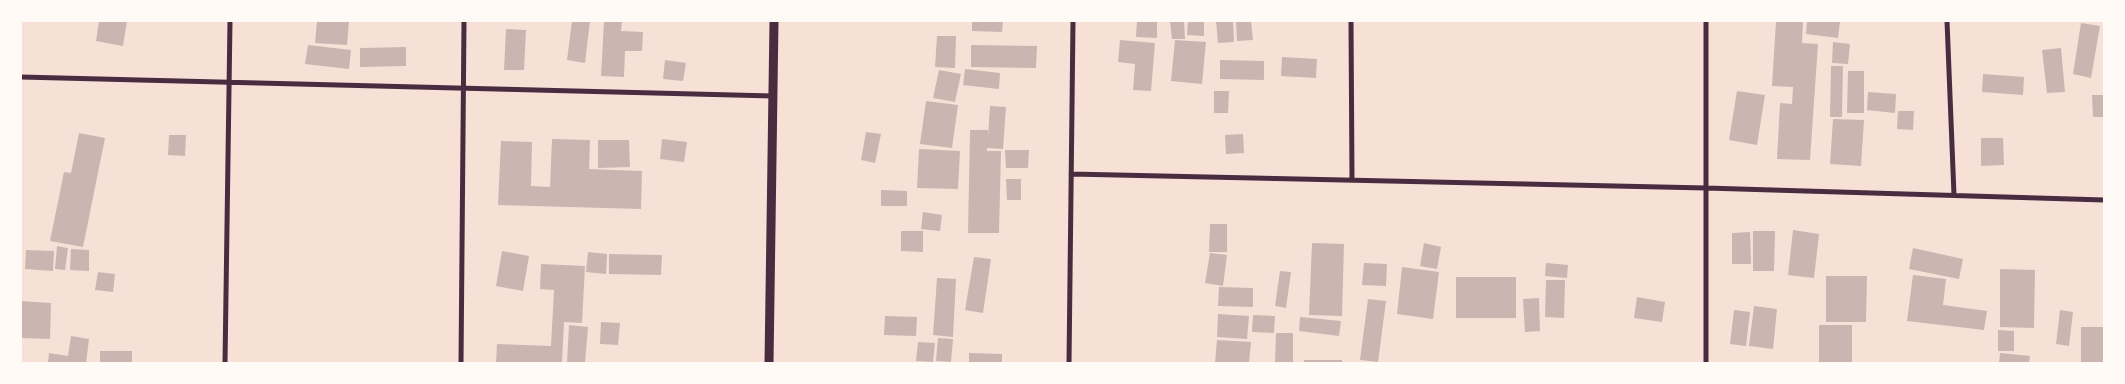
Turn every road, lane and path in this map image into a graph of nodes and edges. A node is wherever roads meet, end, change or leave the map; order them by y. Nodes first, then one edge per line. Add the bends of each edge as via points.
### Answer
1 (230, 21) edge
2 (464, 21) edge
3 (774, 21) edge
4 (1074, 21) edge
5 (1351, 21) edge
6 (1706, 21) edge
7 (1947, 21) edge
8 (21, 77) edge
9 (229, 83) junction
10 (464, 88) junction
11 (773, 96) junction
12 (1072, 174) junction
13 (1352, 180) junction
14 (1706, 188) junction
15 (1954, 195) junction
16 (2104, 200) edge
17 (225, 363) edge
18 (461, 363) edge
19 (769, 363) edge
20 (1069, 363) edge
21 (1706, 363) edge

1 - 9 street
2 - 10 street
3 - 11 street
4 - 12 street
5 - 13 street
6 - 14 street
7 - 15 street
8 - 9 street
9 - 10 street
9 - 17 street
10 - 11 street
10 - 18 street
11 - 19 street
12 - 13 street
12 - 20 street
13 - 14 street
14 - 15 street
14 - 21 street
15 - 16 street

